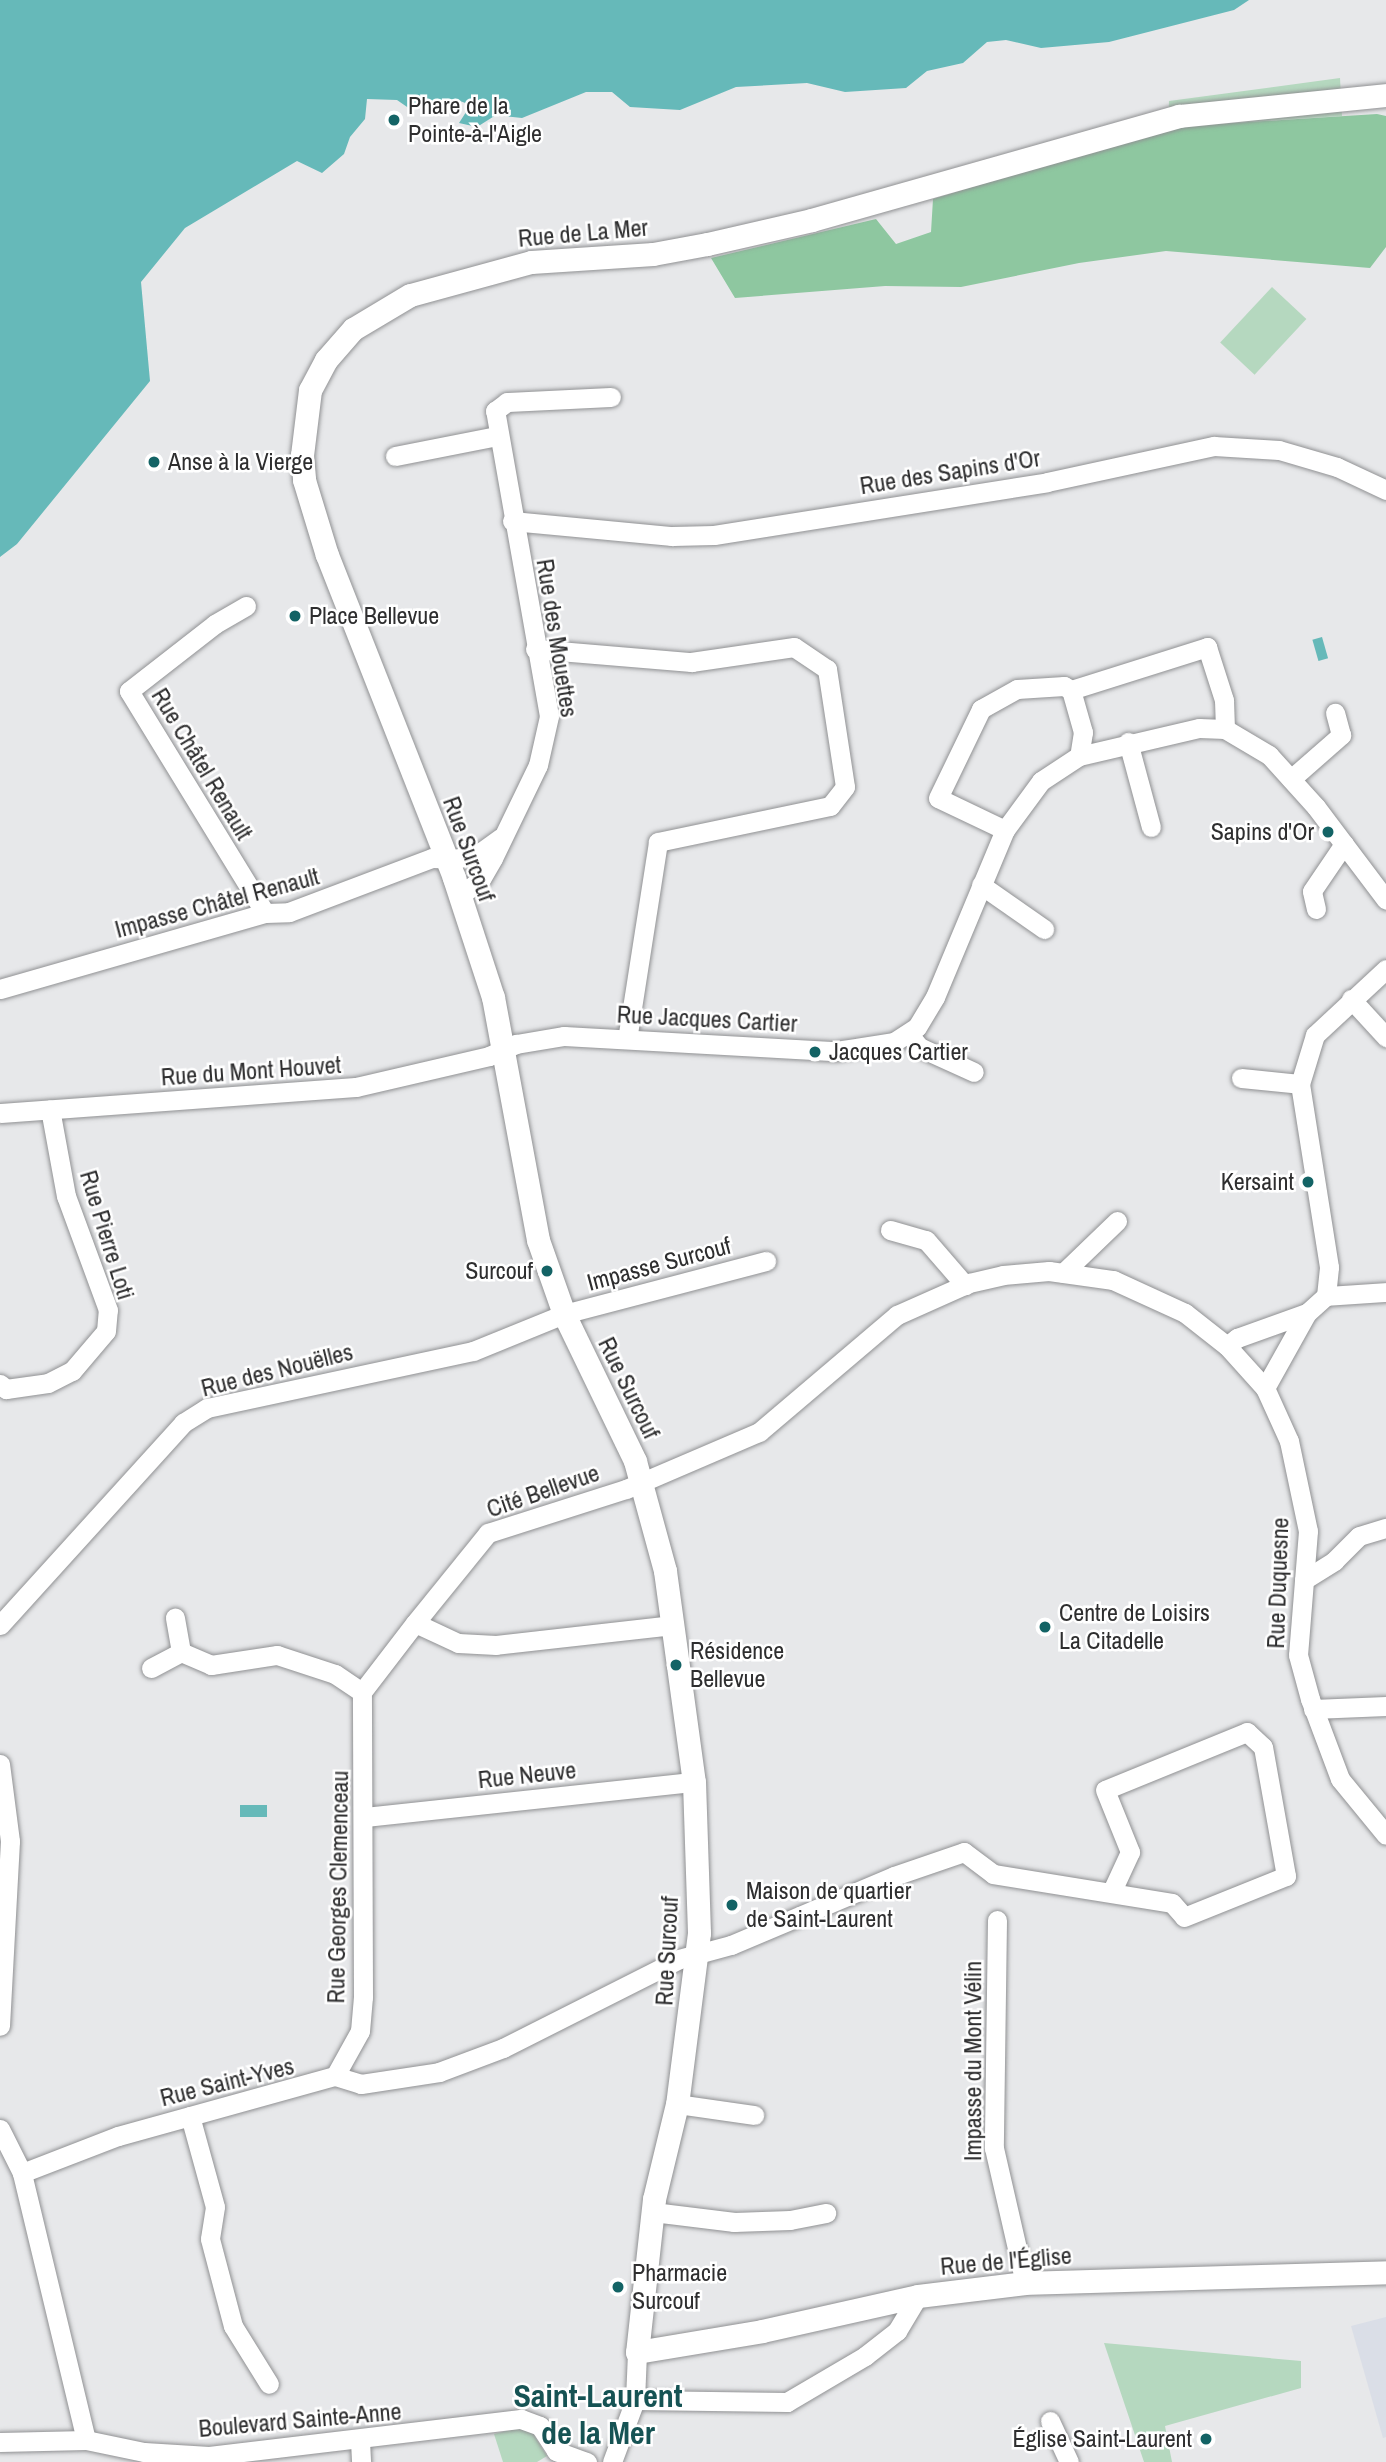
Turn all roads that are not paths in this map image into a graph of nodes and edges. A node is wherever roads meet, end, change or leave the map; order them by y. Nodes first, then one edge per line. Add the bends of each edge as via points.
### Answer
1 (1386, 95) edge
2 (611, 397) dead end
3 (497, 436) junction
4 (394, 456) dead end
5 (304, 480) joint
6 (1386, 490) edge
7 (512, 521) junction
8 (246, 606) dead end
9 (535, 649) junction
10 (1071, 690) junction
11 (1335, 713) dead end
12 (1225, 729) junction
13 (1128, 742) junction
14 (1079, 756) junction
15 (1290, 779) junction
16 (1151, 827) dead end
17 (1005, 830) junction
18 (500, 838) junction
19 (1344, 844) junction
20 (445, 858) junction
21 (981, 885) junction
22 (460, 895) junction
23 (1386, 900) edge
24 (1316, 909) dead end
25 (265, 914) junction
26 (1044, 929) dead end
27 (1386, 969) edge
28 (0, 989) edge
29 (1351, 999) junction
30 (909, 1034) junction
31 (1386, 1037) edge
32 (627, 1039) junction
33 (501, 1050) junction
34 (974, 1072) dead end
35 (1241, 1077) dead end
36 (1300, 1084) junction
37 (50, 1109) junction
38 (0, 1113) edge
39 (1117, 1221) dead end
40 (890, 1230) dead end
41 (766, 1261) dead end
42 (1063, 1273) junction
43 (965, 1285) junction
44 (1386, 1292) edge
45 (1326, 1296) junction
46 (564, 1314) junction
47 (1307, 1314) junction
48 (1227, 1346) junction
49 (0, 1384) edge
50 (1265, 1388) junction
51 (642, 1482) junction
52 (1386, 1528) edge
53 (1304, 1580) junction
54 (175, 1618) dead end
55 (415, 1623) junction
56 (0, 1625) edge
57 (673, 1625) junction
58 (181, 1652) junction
59 (151, 1668) dead end
60 (362, 1692) junction
61 (1386, 1706) edge
62 (1313, 1709) junction
63 (0, 1764) edge
64 (694, 1782) junction
65 (365, 1817) junction
66 (1386, 1835) edge
67 (1112, 1891) junction
68 (997, 1920) dead end
69 (696, 1954) junction
70 (0, 2026) edge
71 (335, 2076) junction
72 (677, 2104) junction
73 (754, 2115) dead end
74 (190, 2116) junction
75 (0, 2129) edge
76 (22, 2174) junction
77 (653, 2212) junction
78 (826, 2213) dead end
79 (1386, 2272) edge
80 (1025, 2283) junction
81 (918, 2296) junction
82 (637, 2352) junction
83 (269, 2384) dead end
84 (635, 2400) junction
85 (1050, 2421) dead end
86 (86, 2441) junction
87 (360, 2441) junction
88 (0, 2442) edge
89 (361, 2462) edge
90 (587, 2462) edge
91 (612, 2462) edge
92 (1069, 2462) edge

1 - 5 street, Rue de La Mer via 1179,116 707,244 653,254 531,262 410,295 353,329 326,360 310,390 302,427
2 - 3 street, Rue des Mouettes via 502,403 495,411
3 - 4 street
3 - 7 street, Rue des Mouettes
5 - 20 street, Rue Surcouf via 327,555
6 - 7 street, Rue des Sapins d'Or via 1337,467 1279,450 1214,446 1047,482 714,535 672,536
7 - 9 street, Rue des Mouettes
8 - 25 street, Rue Châtel Renault via 215,624 130,691
9 - 18 street, Rue des Mouettes via 549,716 547,740
9 - 32 street via 691,662 794,646 827,669 845,787 830,806 658,842
10 - 12 street via 1207,647 1224,700
10 - 14 street via 1083,732
10 - 17 street via 1064,686 1017,690 981,709 937,798
11 - 15 street via 1342,735
12 - 13 street via 1199,728
12 - 15 street via 1269,755
13 - 14 street
13 - 16 street
14 - 17 street via 1041,781
15 - 19 street
17 - 21 street
18 - 20 street via 481,852
18 - 22 street, Rue des Mouettes via 481,879
19 - 23 street
19 - 24 street via 1312,891
20 - 22 street, Rue Surcouf
20 - 25 street, Impasse Châtel Renault via 432,858 289,912
21 - 26 street
21 - 30 street via 935,997
22 - 33 street, Rue Surcouf via 493,997
25 - 28 street, Impasse Châtel Renault
27 - 29 street
29 - 31 street
29 - 36 street via 1315,1035
30 - 32 street, Rue Jacques Cartier via 876,1047 836,1051
30 - 34 street via 919,1047
32 - 33 street, Rue Jacques Cartier via 564,1036
33 - 37 street, Rue du Mont Houvet via 356,1087
33 - 46 street, Rue Surcouf via 538,1240
35 - 36 street
36 - 45 street via 1329,1268
37 - 38 street, Rue du Mont Houvet
37 - 49 street, Rue Pierre Loti via 66,1196 105,1298 106,1331 72,1371 48,1383 6,1389
39 - 42 street
40 - 43 street via 926,1240
41 - 46 street, Impasse Surcouf
42 - 43 street, Rue Duquesne via 1003,1275
42 - 48 street, Rue Duquesne via 1112,1280 1150,1295 1185,1313
43 - 51 street, Rue Duquesne via 897,1315 759,1432
44 - 45 street
45 - 47 street
46 - 51 street, Rue Surcouf
46 - 56 street, Rue des Nouëlles via 473,1351 207,1408 183,1423
47 - 48 street via 1237,1338
47 - 50 street
48 - 50 street, Rue Duquesne
50 - 53 street, Rue Duquesne via 1289,1441 1302,1488 1308,1531
51 - 55 street, Cité Bellevue via 488,1533
51 - 57 street, Rue Surcouf via 665,1571
52 - 53 street via 1359,1536
53 - 62 street, Rue Duquesne via 1298,1655
54 - 58 street
55 - 57 street via 458,1643 496,1645
55 - 60 street, Cité Bellevue
57 - 64 street, Rue Surcouf
58 - 59 street
58 - 60 street via 211,1665 277,1655 335,1674
60 - 65 street, Rue Georges Clemenceau
61 - 62 street
62 - 66 street, Rue Duquesne via 1340,1779
63 - 70 street via 10,1841
64 - 65 street, Rue Neuve
64 - 69 street, Rue Surcouf
65 - 71 street, Rue Georges Clemenceau via 360,2031
67 - 67 street via 1172,1903 1184,1917 1286,1876 1263,1747 1247,1732 1105,1790 1130,1852
67 - 69 street, Rue Saint-Yves via 993,1874 964,1852 731,1945
68 - 80 street, Impasse du Mont Vélin via 994,2148
69 - 71 street, Rue Saint-Yves via 503,2049 439,2072 361,2084
69 - 72 street, Rue Surcouf
71 - 74 street, Rue Saint-Yves
72 - 73 street
72 - 77 street, Rue Surcouf
74 - 76 street, Rue Saint-Yves via 118,2136
74 - 83 street via 215,2207 210,2239 233,2326
75 - 76 street
76 - 86 street
77 - 78 street via 734,2222
77 - 82 street, Rue Surcouf
79 - 80 street, Rue de l'Église
80 - 81 street, Rue de l'Église
81 - 82 street, Rue de l'Église via 762,2331
81 - 84 street via 897,2331 865,2356 787,2402
82 - 84 street
84 - 91 street
85 - 92 street
86 - 87 street, Boulevard Sainte-Anne via 144,2452 209,2456
86 - 88 street, Boulevard Sainte-Anne
87 - 89 street
87 - 90 street, Boulevard Sainte-Anne via 520,2419 540,2426 556,2451

